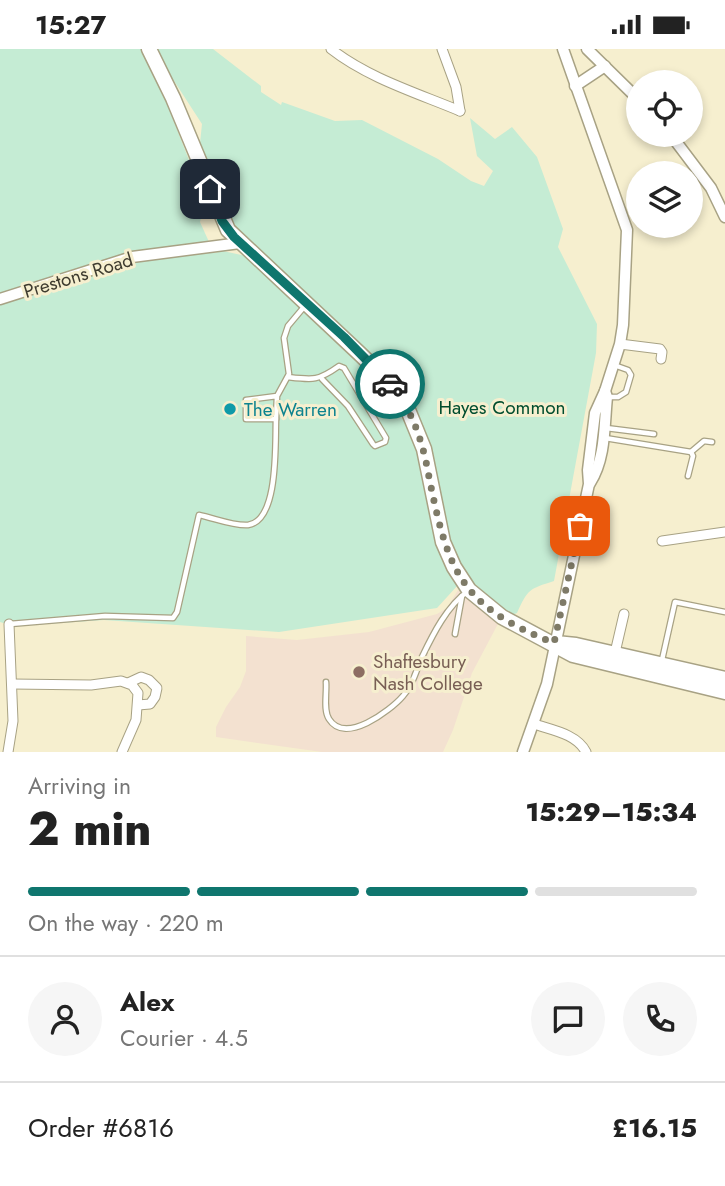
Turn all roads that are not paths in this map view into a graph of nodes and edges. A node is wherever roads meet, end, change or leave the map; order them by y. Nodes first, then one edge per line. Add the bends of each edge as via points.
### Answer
1 (149, 49) edge
2 (331, 49) edge
3 (442, 49) edge
4 (562, 49) edge
5 (586, 49) edge
6 (605, 65) junction
7 (575, 86) junction
8 (626, 87) edge
9 (680, 147) edge
10 (725, 217) edge
11 (240, 243) junction
12 (0, 299) edge
13 (306, 303) junction
14 (620, 344) junction
15 (661, 359) dead end
16 (613, 365) junction
17 (288, 377) junction
18 (322, 379) junction
19 (606, 394) junction
20 (277, 396) junction
21 (276, 419) junction
22 (605, 433) junction
23 (654, 434) dead end
24 (712, 442) dead end
25 (691, 452) junction
26 (688, 476) dead end
27 (589, 484) junction
28 (725, 532) edge
29 (662, 541) dead end
30 (466, 593) junction
31 (725, 612) edge
32 (624, 614) dead end
33 (6, 626) edge
34 (455, 634) dead end
35 (554, 643) junction
36 (613, 659) junction
37 (661, 664) junction
38 (725, 679) edge
39 (326, 682) dead end
40 (128, 683) junction
41 (12, 684) junction
42 (725, 692) edge
43 (138, 705) junction
44 (534, 724) junction
45 (8, 752) edge
46 (122, 752) edge
47 (523, 752) edge
48 (586, 752) edge

1 - 11 highway via 222,221
2 - 3 street via 377,75 460,111
4 - 7 street
5 - 6 street
6 - 7 street
6 - 8 street
7 - 14 street via 627,230
9 - 10 street via 711,188
11 - 12 street, Prestons Road via 132,257
11 - 13 highway
13 - 17 lane via 284,338
13 - 30 highway via 389,382 405,405 424,449 443,542
14 - 15 street via 660,349
14 - 16 street
16 - 19 street
16 - 19 lane via 631,375 626,392 618,397
17 - 18 lane
17 - 20 lane
18 - 18 lane via 348,406 375,446 385,442 344,368 339,366
19 - 22 street
19 - 27 street via 595,414
20 - 21 lane
20 - 21 lane via 246,400 246,419
21 - 33 lane via 275,473 266,513 261,520 243,525 199,515 173,618 105,617
22 - 23 lane
22 - 25 lane
22 - 27 street
24 - 25 lane via 705,441
25 - 26 lane
27 - 35 street
28 - 29 street
30 - 34 lane
30 - 35 highway
30 - 39 lane via 436,628 402,697 366,724 347,730 331,722
31 - 37 lane via 675,602
32 - 36 street
33 - 41 street
35 - 36 highway via 576,645
35 - 44 street
36 - 37 highway
36 - 42 highway
37 - 38 highway
40 - 41 street
40 - 43 street via 138,693
40 - 43 street via 141,677 157,688 150,704
41 - 45 street
43 - 46 street
44 - 47 street
44 - 48 street via 569,736 583,744

